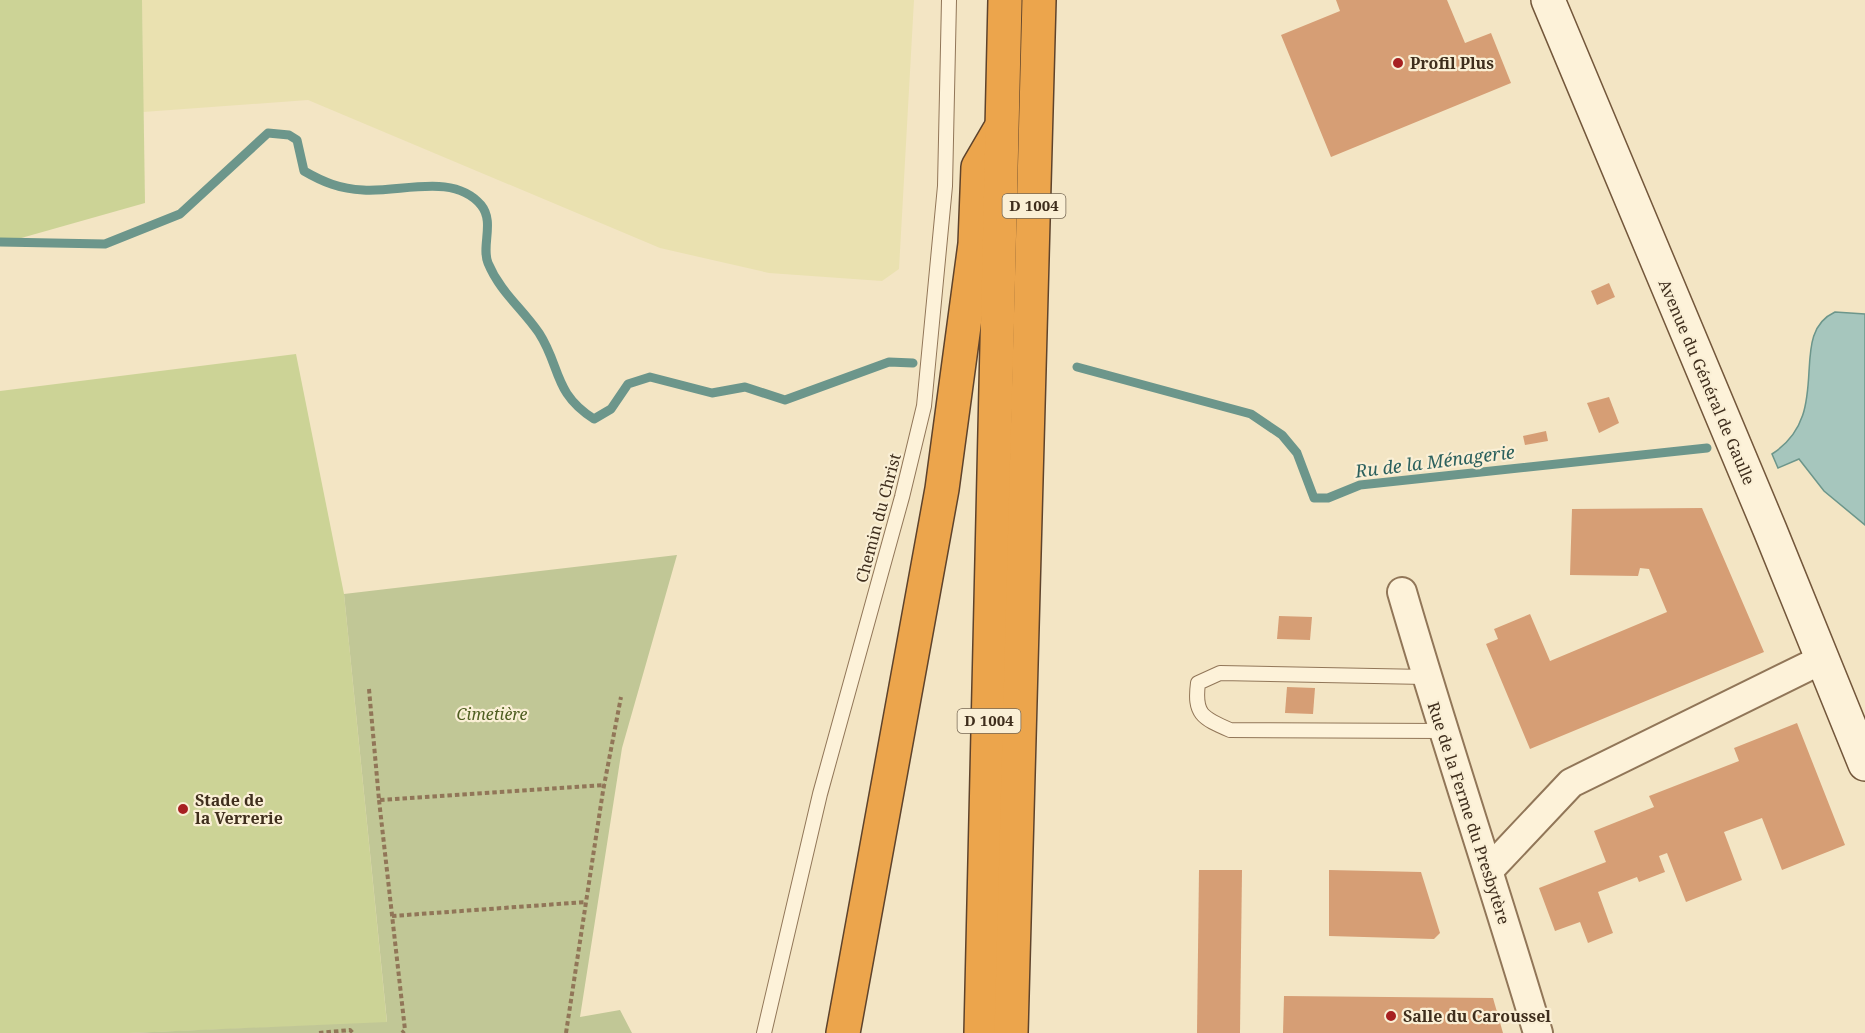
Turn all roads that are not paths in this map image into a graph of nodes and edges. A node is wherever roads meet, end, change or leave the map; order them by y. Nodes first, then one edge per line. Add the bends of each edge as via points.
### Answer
1 (949, 0) edge
2 (1005, 0) edge
3 (1039, 0) edge
4 (1548, 0) edge
5 (1002, 124) junction
6 (1402, 592) dead end
7 (1823, 659) junction
8 (1426, 677) junction
9 (1442, 731) junction
10 (1865, 764) edge
11 (1489, 870) junction
12 (764, 1033) edge
13 (843, 1033) edge
14 (981, 1033) edge
15 (1011, 1033) edge
16 (1538, 1033) edge

1 - 12 lane, Chemin du Christ via 945,186 924,406 903,497 820,794
2 - 5 highway, D 1004
3 - 15 highway, D 1004
4 - 7 main road, Avenue du Général de Gaulle
5 - 13 highway via 978,167 975,244 942,489
5 - 14 highway, D 1004
6 - 8 street, Rue de la Ferme du Presbytère
7 - 10 main road, Avenue du Général de Gaulle
7 - 11 street via 1570,783
8 - 9 street, Rue de la Ferme du Presbytère
8 - 9 lane via 1220,673 1198,683 1196,703 1215,723 1230,730
9 - 11 street, Rue de la Ferme du Presbytère
11 - 16 street, Rue de la Ferme du Presbytère

